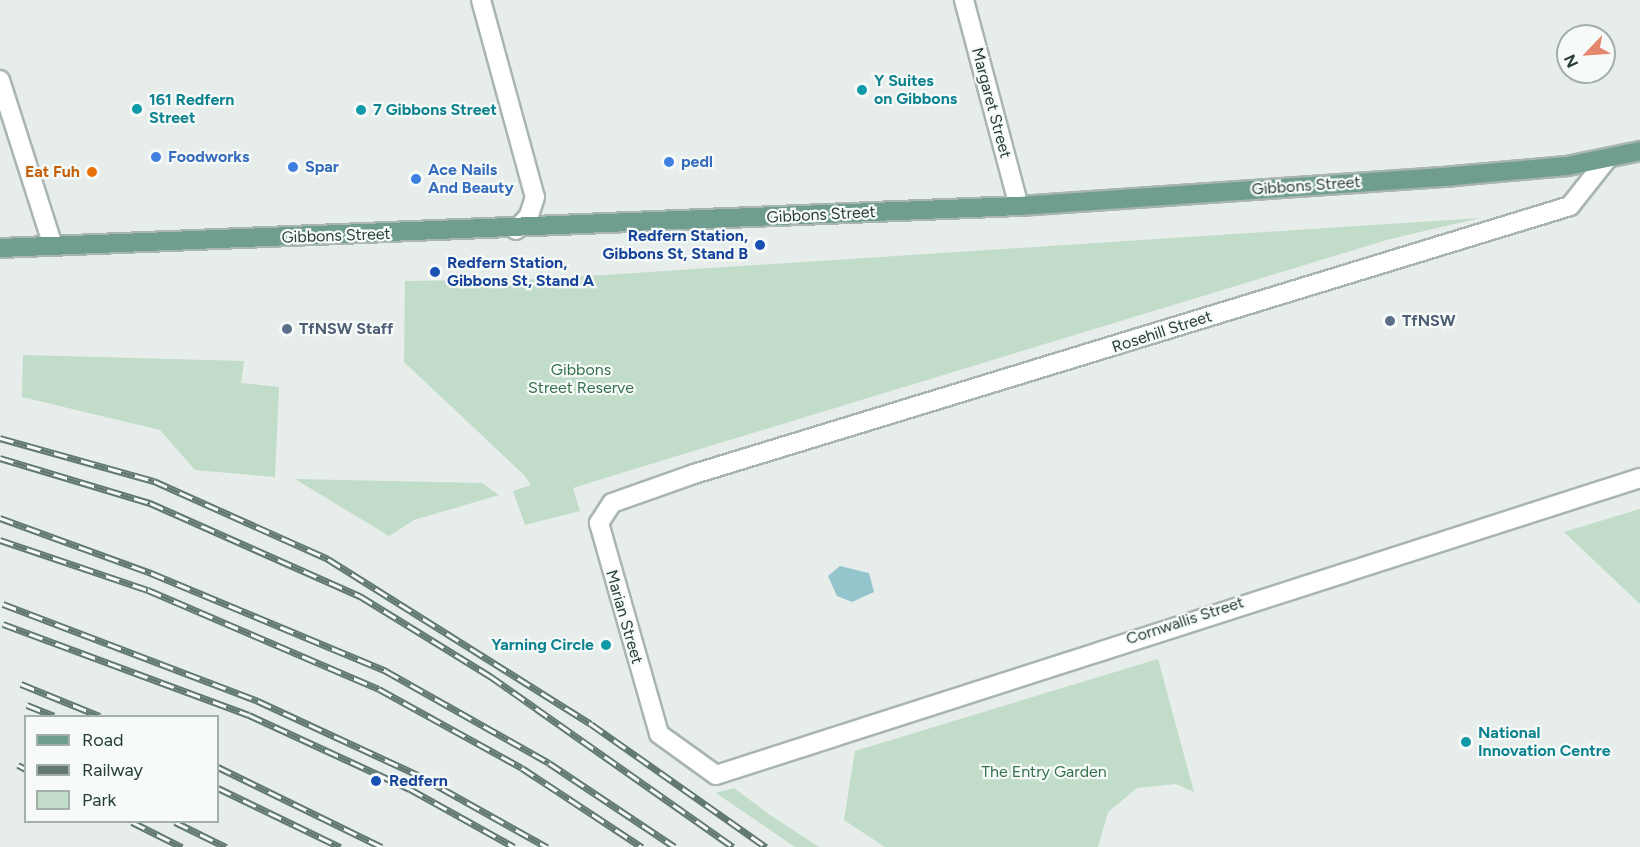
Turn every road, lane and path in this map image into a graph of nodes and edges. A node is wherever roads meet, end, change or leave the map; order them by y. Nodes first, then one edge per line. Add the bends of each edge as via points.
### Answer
1 (481, 0) edge
2 (964, 0) edge
3 (0, 80) edge
4 (1640, 151) edge
5 (1608, 158) junction
6 (1019, 206) junction
7 (516, 230) junction
8 (53, 246) junction
9 (0, 248) edge
10 (694, 474) joint
11 (1640, 478) edge
12 (732, 770) joint

1 - 7 street via 535,197 529,216
2 - 6 street, Margaret Street
3 - 8 street
4 - 5 main road, Gibbons Street
5 - 6 main road, Gibbons Street via 1454,176
5 - 10 street, Rosehill Street via 1570,206
6 - 7 main road, Gibbons Street
7 - 8 main road, Gibbons Street
8 - 9 main road, Gibbons Street
10 - 12 street, Marian Street via 612,502 602,512 600,530 659,734 716,775
11 - 12 street, Cornwallis Street

